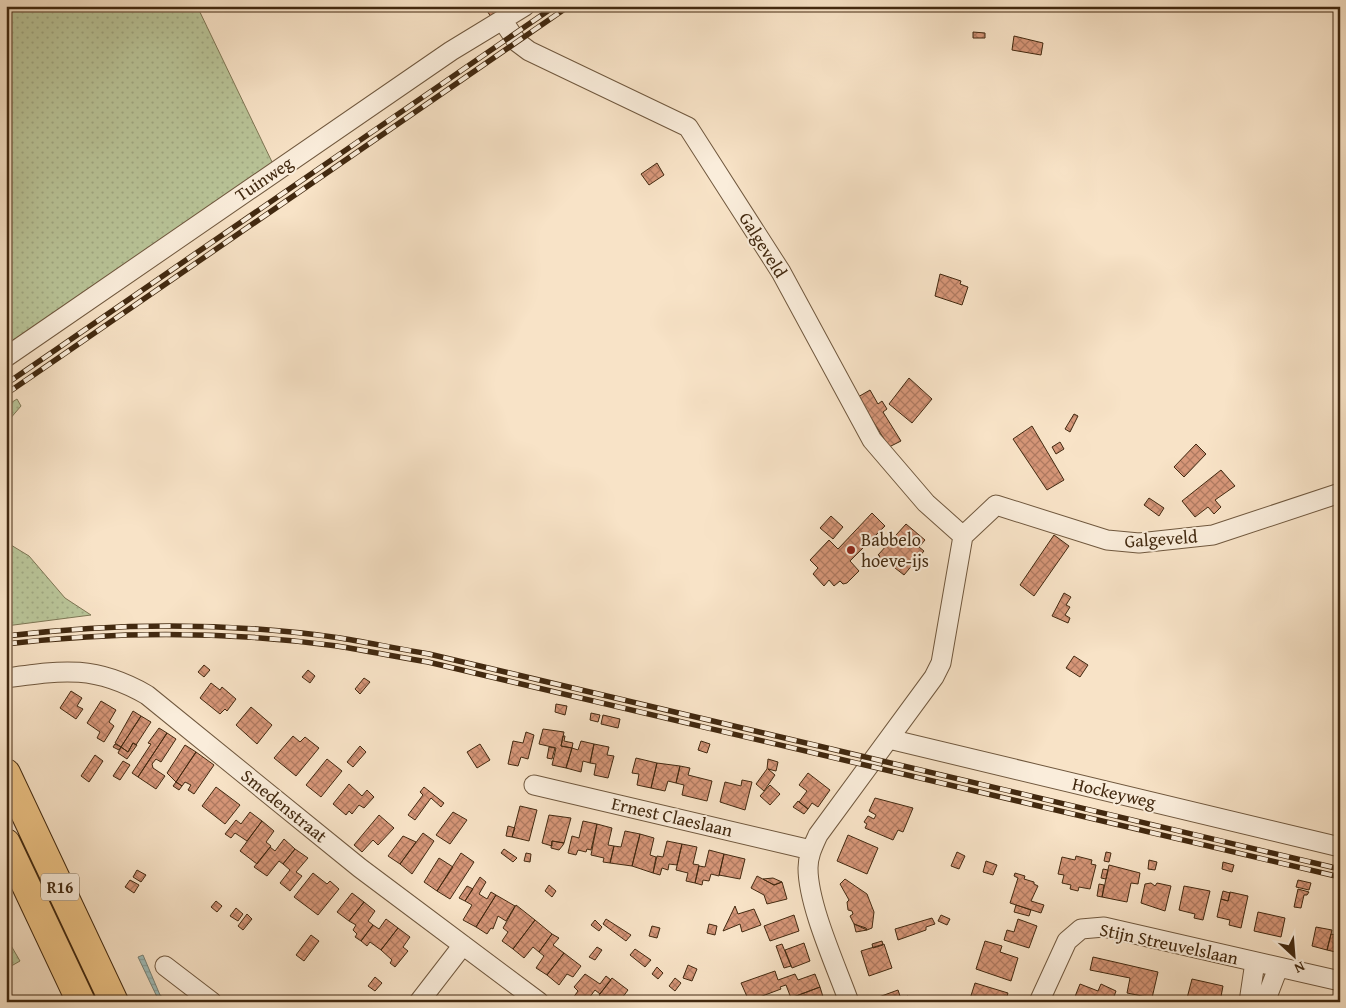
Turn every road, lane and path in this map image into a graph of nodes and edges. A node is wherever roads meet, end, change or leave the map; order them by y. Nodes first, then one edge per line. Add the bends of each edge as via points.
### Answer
1 (525, 6) edge
2 (503, 21) junction
3 (6, 357) edge
4 (1340, 493) edge
5 (963, 536) junction
6 (6, 678) edge
7 (889, 739) junction
8 (6, 773) edge
9 (534, 785) dead end
10 (6, 843) edge
11 (1340, 847) edge
12 (811, 850) junction
13 (463, 945) junction
14 (1256, 962) junction
15 (166, 966) dead end
16 (1278, 968) junction
17 (1340, 981) edge
18 (81, 1002) edge
19 (114, 1002) edge
20 (212, 1002) edge
21 (419, 1002) edge
22 (539, 1002) edge
23 (849, 1002) edge
24 (1039, 1002) edge
25 (1249, 1002) edge
26 (1265, 1002) edge

1 - 2 street, Tuinweg
2 - 3 street, Tuinweg via 452,51
2 - 5 street, Galgeveld via 517,42 529,51 688,127 780,272 872,440 926,503
4 - 5 street, Galgeveld via 1213,535 1190,538 1122,543 996,505
5 - 7 street via 941,663
6 - 13 street, Smedenstraat via 80,671 102,675 147,695 360,868
7 - 11 street, Hockeyweg
7 - 12 street via 818,835
8 - 19 highway, R16
9 - 12 street, Ernest Claeslaan
10 - 18 highway, R16
12 - 23 street via 808,866 811,897
13 - 21 street
13 - 22 street, Smedenstraat
14 - 16 street, Stijn Streuvelslaan
14 - 24 street, Stijn Streuvelslaan via 1104,927 1081,928 1066,941
14 - 25 street
15 - 20 street
16 - 17 street, Stijn Streuvelslaan
16 - 26 street

